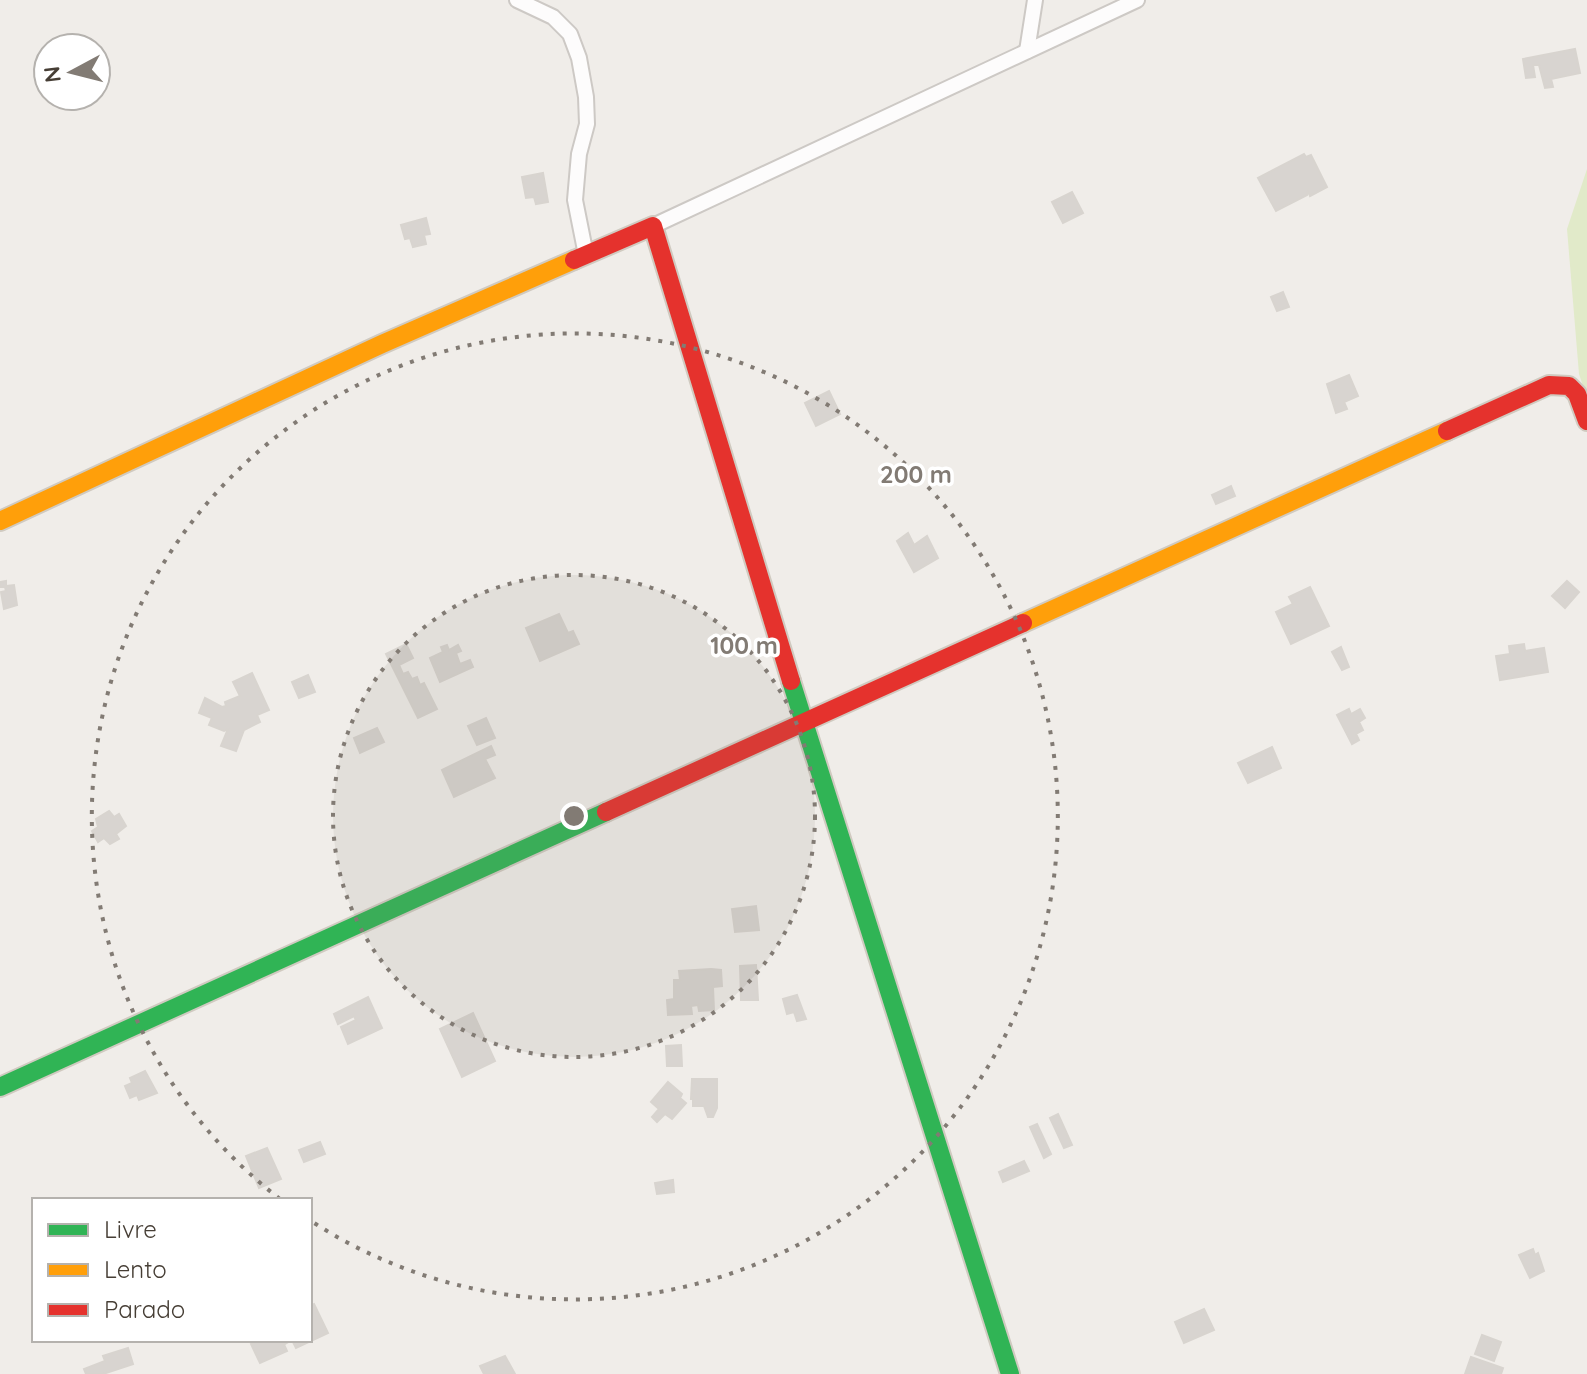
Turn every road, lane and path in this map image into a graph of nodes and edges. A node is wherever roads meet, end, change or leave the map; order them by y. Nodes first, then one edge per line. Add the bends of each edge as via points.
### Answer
1 (517, 0) edge
2 (1035, 0) edge
3 (1137, 0) edge
4 (1027, 51) junction
5 (653, 226) junction
6 (586, 255) junction
7 (1587, 421) edge
8 (0, 521) edge
9 (804, 724) junction
10 (0, 1087) edge
11 (1010, 1374) edge

1 - 6 street via 553,17 570,34 579,58 587,124 575,200
2 - 4 street
3 - 4 street
4 - 5 street
5 - 6 street
5 - 9 street
6 - 8 street
7 - 9 street via 1569,386 1549,385
9 - 10 street
9 - 11 street

